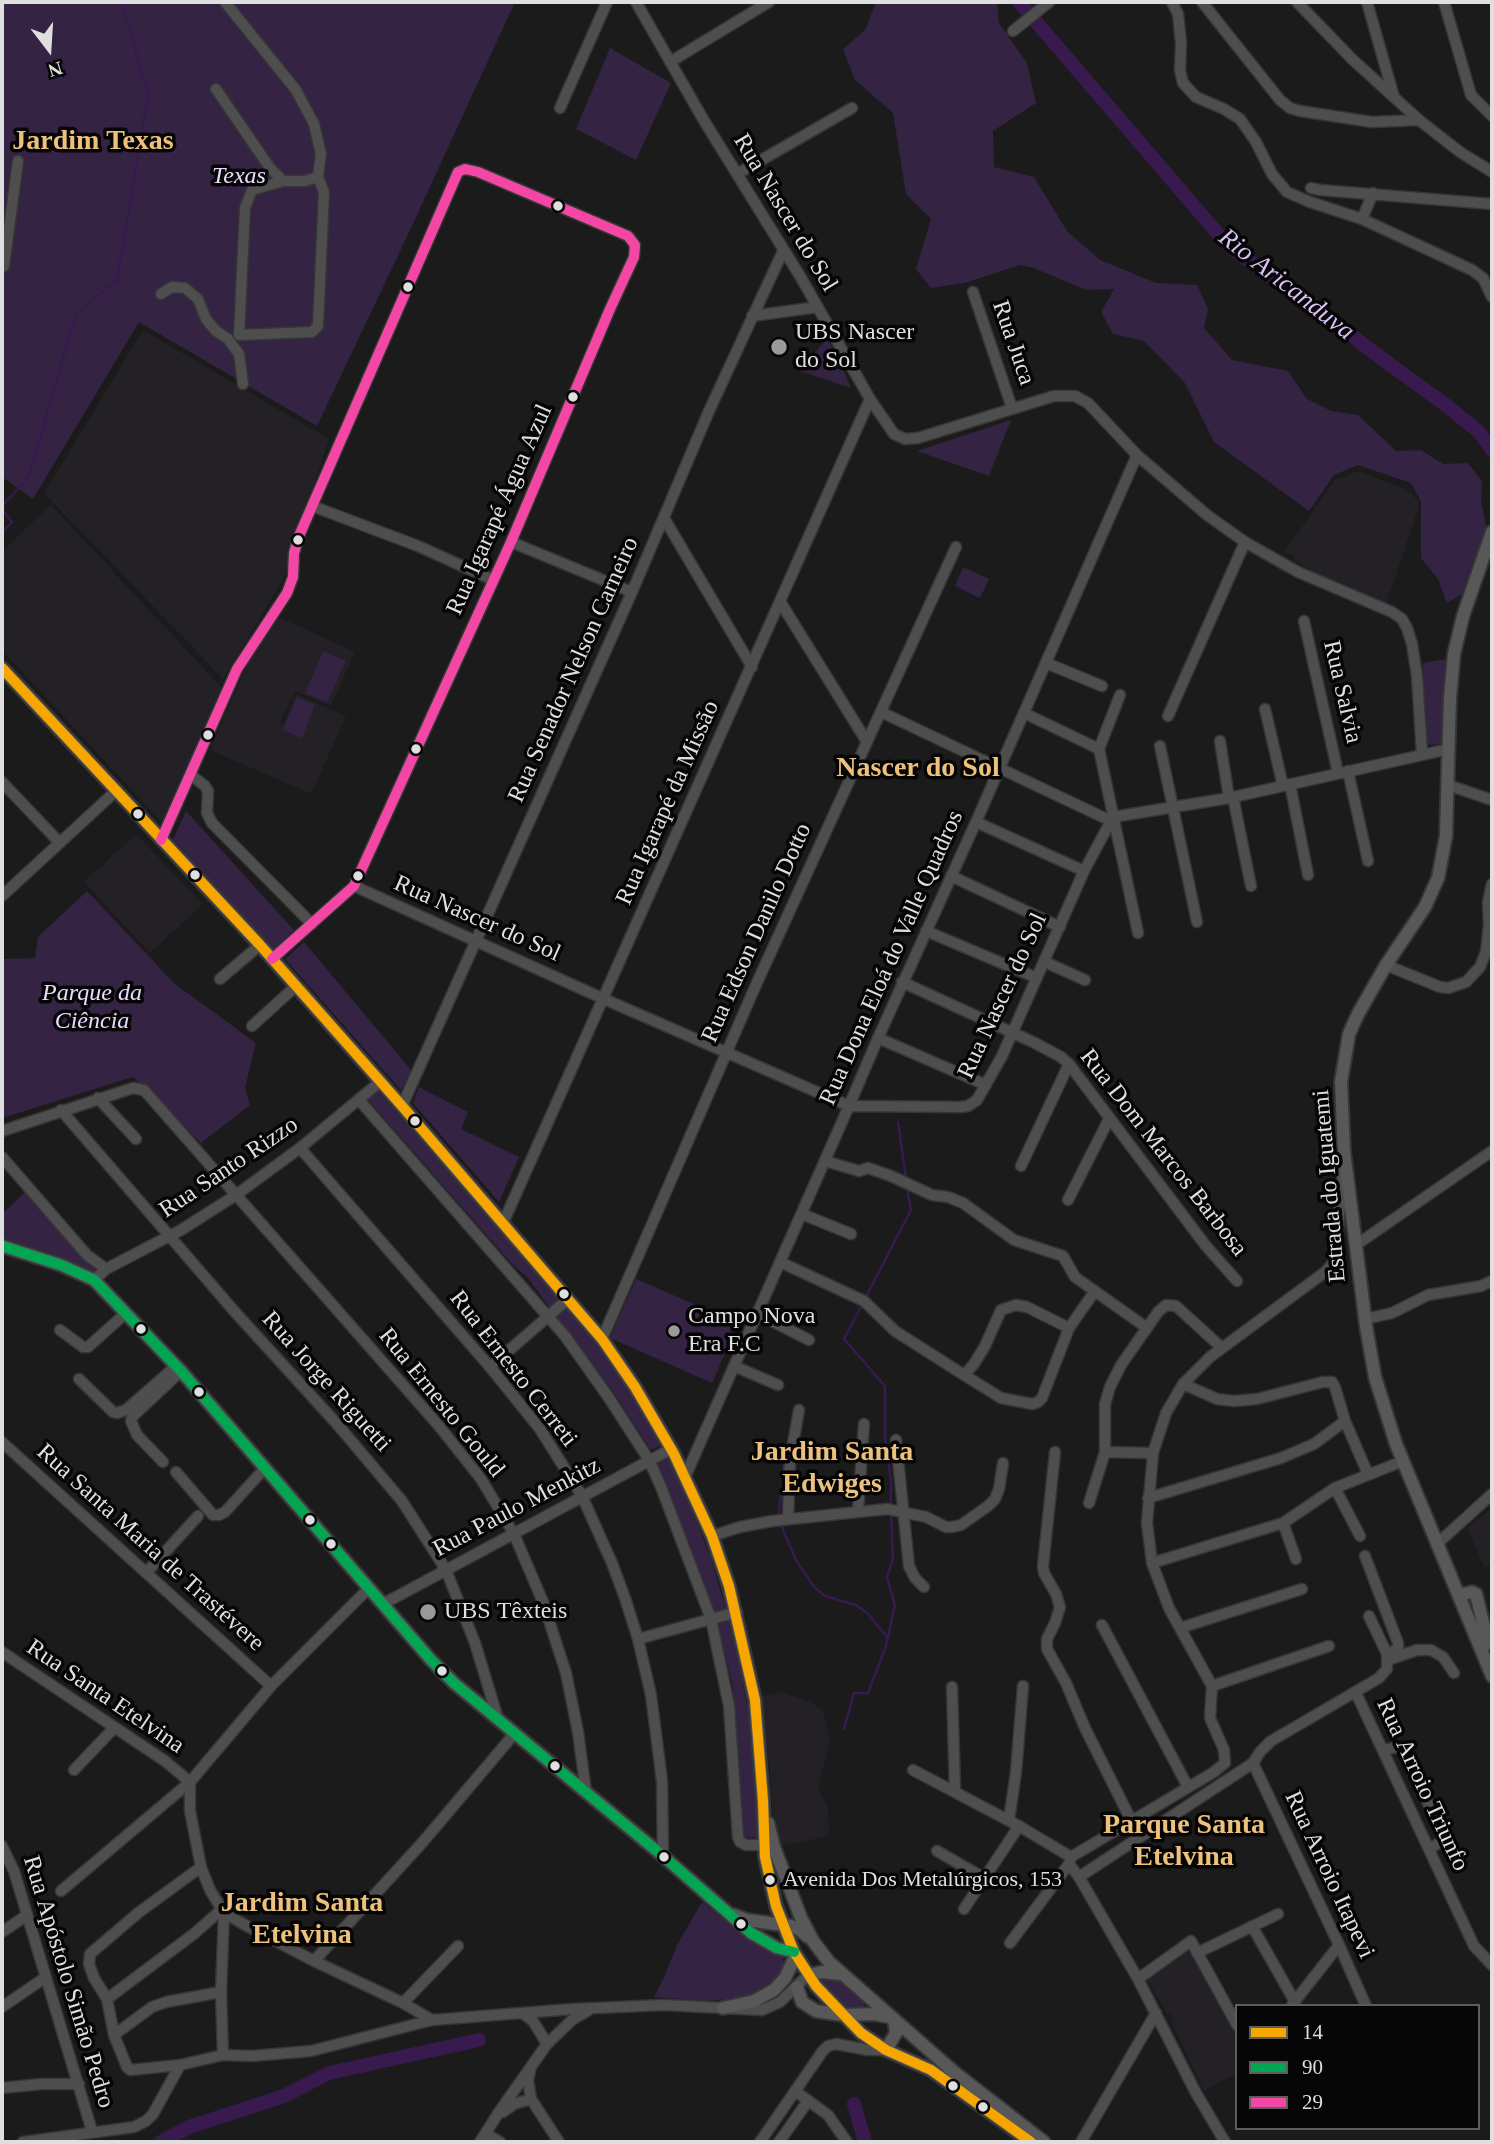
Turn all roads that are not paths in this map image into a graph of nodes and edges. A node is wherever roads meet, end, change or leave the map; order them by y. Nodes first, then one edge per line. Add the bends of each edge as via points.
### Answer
1 (225, 2) edge
2 (607, 2) edge
3 (636, 2) edge
4 (769, 2) edge
5 (1172, 2) edge
6 (1202, 2) edge
7 (1297, 2) edge
8 (1367, 2) edge
9 (1444, 2) edge
10 (1046, 4) edge
11 (1013, 32) dead end
12 (670, 62) junction
13 (216, 89) dead end
14 (1394, 98) junction
15 (560, 108) dead end
16 (852, 108) dead end
17 (1492, 116) edge
18 (1419, 120) junction
19 (18, 161) dead end
20 (1492, 172) edge
21 (737, 174) junction
22 (318, 177) junction
23 (284, 181) junction
24 (1311, 188) dead end
25 (1373, 193) junction
26 (1492, 204) edge
27 (2, 205) edge
28 (11, 215) junction
29 (1362, 219) junction
30 (783, 251) junction
31 (4, 265) dead end
32 (973, 292) dead end
33 (161, 293) dead end
34 (1492, 297) edge
35 (818, 307) junction
36 (752, 316) junction
37 (234, 337) junction
38 (243, 384) dead end
39 (870, 399) junction
40 (1012, 408) junction
41 (1137, 455) junction
42 (312, 506) junction
43 (664, 518) junction
44 (1492, 531) edge
45 (511, 542) junction
46 (1245, 542) junction
47 (956, 547) dead end
48 (493, 580) junction
49 (632, 592) junction
50 (781, 603) junction
51 (1304, 621) dead end
52 (1046, 663) junction
53 (752, 667) junction
54 (2, 668) edge
55 (1101, 686) dead end
56 (1120, 695) dead end
57 (1265, 709) dead end
58 (881, 712) junction
59 (1024, 713) junction
60 (1168, 716) dead end
61 (867, 741) junction
62 (1220, 741) dead end
63 (1160, 746) dead end
64 (1099, 749) junction
65 (1449, 749) junction
66 (1422, 754) junction
67 (1000, 767) junction
68 (1343, 772) junction
69 (191, 775) junction
70 (2, 782) edge
71 (1286, 785) junction
72 (1448, 785) junction
73 (117, 790) junction
74 (1231, 797) junction
75 (1492, 800) edge
76 (1174, 806) junction
77 (1112, 819) junction
78 (976, 822) junction
79 (161, 840) junction
80 (60, 843) junction
81 (1367, 861) dead end
82 (1084, 871) junction
83 (1308, 875) dead end
84 (951, 876) junction
85 (1492, 884) edge
86 (354, 886) junction
87 (1251, 886) dead end
88 (2, 896) edge
89 (1197, 922) dead end
90 (312, 924) junction
91 (1491, 924) edge
92 (1060, 927) junction
93 (926, 931) junction
94 (1138, 933) dead end
95 (476, 941) junction
96 (260, 945) junction
97 (272, 959) junction
98 (1045, 962) junction
99 (1386, 965) junction
100 (1037, 978) junction
101 (220, 979) dead end
102 (1085, 980) dead end
103 (902, 982) junction
104 (296, 986) junction
105 (604, 999) junction
106 (252, 1026) dead end
107 (1013, 1033) junction
108 (878, 1038) junction
109 (726, 1051) junction
110 (1069, 1065) junction
111 (381, 1081) junction
112 (986, 1085) junction
113 (98, 1098) junction
114 (359, 1100) junction
115 (402, 1105) junction
116 (849, 1107) junction
117 (61, 1110) junction
118 (1109, 1119) junction
119 (2, 1130) edge
120 (136, 1139) dead end
121 (300, 1148) junction
122 (1492, 1150) edge
123 (1345, 1151) junction
124 (2, 1157) edge
125 (825, 1161) junction
126 (1021, 1166) dead end
127 (236, 1195) junction
128 (1068, 1200) dead end
129 (802, 1214) junction
130 (503, 1223) junction
131 (851, 1234) dead end
132 (170, 1235) junction
133 (1356, 1245) junction
134 (2, 1246) edge
135 (780, 1262) junction
136 (106, 1269) junction
137 (94, 1280) junction
138 (1237, 1281) dead end
139 (1492, 1281) edge
140 (1096, 1291) junction
141 (568, 1299) junction
142 (126, 1313) junction
143 (758, 1314) junction
144 (548, 1317) junction
145 (1365, 1319) junction
146 (1069, 1328) junction
147 (1147, 1328) junction
148 (60, 1330) dead end
149 (602, 1339) junction
150 (809, 1340) dead end
151 (1222, 1348) junction
152 (734, 1366) junction
153 (490, 1367) junction
154 (178, 1368) junction
155 (964, 1375) junction
156 (79, 1379) dead end
157 (1183, 1384) junction
158 (778, 1385) dead end
159 (799, 1410) dead end
160 (1345, 1421) junction
161 (864, 1424) dead end
162 (896, 1440) dead end
163 (2, 1442) edge
164 (671, 1449) junction
165 (1105, 1451) junction
166 (1055, 1452) dead end
167 (1153, 1453) junction
168 (649, 1460) junction
169 (1404, 1461) junction
170 (163, 1462) dead end
171 (1003, 1463) dead end
172 (265, 1468) junction
173 (176, 1472) dead end
174 (1367, 1474) junction
175 (685, 1477) junction
176 (1335, 1488) junction
177 (1492, 1494) edge
178 (582, 1496) junction
179 (1148, 1498) junction
180 (1089, 1503) dead end
181 (896, 1510) junction
182 (858, 1511) junction
183 (198, 1516) dead end
184 (788, 1519) junction
185 (1283, 1523) junction
186 (514, 1534) junction
187 (712, 1536) junction
188 (1360, 1536) dead end
189 (1438, 1543) junction
190 (1365, 1556) dead end
191 (1296, 1559) dead end
192 (1152, 1563) junction
193 (446, 1570) junction
194 (146, 1573) junction
195 (924, 1587) dead end
196 (369, 1588) junction
197 (1302, 1589) dead end
198 (383, 1604) junction
199 (737, 1612) junction
200 (1370, 1616) dead end
201 (711, 1619) junction
202 (1102, 1625) dead end
203 (1180, 1628) junction
204 (638, 1639) junction
205 (1329, 1646) dead end
206 (2, 1652) edge
207 (1388, 1657) junction
208 (1454, 1673) dead end
209 (1492, 1676) edge
210 (271, 1686) junction
211 (952, 1686) dead end
212 (1023, 1686) dead end
213 (1212, 1686) junction
214 (1356, 1693) junction
215 (498, 1719) junction
216 (114, 1728) junction
217 (515, 1733) junction
218 (1384, 1750) junction
219 (1253, 1763) junction
220 (74, 1770) dead end
221 (913, 1770) dead end
222 (190, 1782) junction
223 (1188, 1787) junction
224 (586, 1792) junction
225 (956, 1792) junction
226 (763, 1801) junction
227 (1009, 1820) junction
228 (1131, 1820) junction
229 (1019, 1826) junction
230 (763, 1845) junction
231 (2, 1846) edge
232 (1429, 1849) junction
233 (937, 1851) dead end
234 (663, 1856) junction
235 (1070, 1860) junction
236 (201, 1867) junction
237 (1079, 1877) junction
238 (984, 1878) junction
239 (61, 1891) dead end
240 (964, 1909) dead end
241 (724, 1910) junction
242 (223, 1911) junction
243 (1278, 1914) dead end
244 (27, 1915) junction
245 (781, 1923) junction
246 (1252, 1926) junction
247 (2, 1932) edge
248 (813, 1941) junction
249 (1010, 1943) dead end
250 (1339, 1945) junction
251 (458, 1946) dead end
252 (795, 1953) junction
253 (1197, 1953) junction
254 (314, 1961) junction
255 (1492, 1965) edge
256 (840, 1973) junction
257 (808, 1975) junction
258 (46, 1977) junction
259 (1138, 1979) junction
260 (797, 1987) junction
261 (221, 1992) junction
262 (107, 1999) junction
263 (402, 2003) junction
264 (1293, 2004) edge
265 (1365, 2004) edge
266 (2, 2007) edge
267 (593, 2008) junction
268 (723, 2008) junction
269 (1156, 2012) junction
270 (524, 2014) junction
271 (843, 2015) junction
272 (894, 2019) junction
273 (432, 2020) junction
274 (1235, 2021) edge
275 (114, 2035) junction
276 (547, 2044) junction
277 (886, 2050) junction
278 (223, 2055) junction
279 (180, 2065) junction
280 (530, 2070) junction
281 (79, 2084) junction
282 (2, 2088) edge
283 (796, 2091) junction
284 (531, 2099) junction
285 (808, 2101) junction
286 (493, 2122) junction
287 (92, 2131) junction
288 (483, 2138) edge
289 (23, 2142) edge
290 (500, 2142) edge
291 (559, 2142) edge
292 (760, 2142) edge
293 (779, 2142) edge
294 (846, 2142) edge
295 (1031, 2142) edge
296 (1044, 2142) edge
297 (1081, 2142) edge
298 (1225, 2142) edge

1 - 22 street via 296,90 314,124 321,154
2 - 15 street
3 - 12 street, Rua Nascer do Sol
4 - 12 street
5 - 29 street via 1178,15 1180,70 1190,92 1240,119 1287,192
6 - 18 street via 1290,108 1372,122
7 - 14 street
8 - 14 street
9 - 17 street via 1471,95
10 - 11 street
12 - 21 street, Rua Nascer do Sol
13 - 23 street via 270,168
14 - 18 street
16 - 21 street
18 - 20 street
19 - 28 street
21 - 30 street, Rua Nascer do Sol
22 - 23 street
22 - 37 street via 324,192 318,326 312,332
23 - 37 street via 252,190 245,208
24 - 25 street
25 - 26 street
25 - 29 street
27 - 28 street
28 - 31 street
29 - 34 street via 1472,271 1483,278
30 - 35 street, Rua Nascer do Sol
30 - 36 street, Rua Senador Nelson Carneiro
32 - 40 street, Rua Juca
33 - 37 street via 172,287 185,288 198,299 216,331
35 - 36 street
35 - 39 street, Rua Nascer do Sol
36 - 43 street, Rua Senador Nelson Carneiro
37 - 38 street
39 - 40 street, Rua Nascer do Sol via 894,434 905,439
39 - 50 street, Rua Igarapé da Missão
40 - 41 street, Rua Nascer do Sol via 1054,396 1075,396 1097,410
41 - 46 street, Rua Nascer do Sol via 1192,505
41 - 52 street, Rua Dona Eloá do Valle Quadros
42 - 45 street, Rua Igarapé Água Azul via 455,175 471,169 628,236 635,245 634,257
42 - 48 street
42 - 69 street, Rua Igarapé Água Azul via 294,553 287,593 237,669
43 - 49 street, Rua Senador Nelson Carneiro
43 - 53 street
44 - 65 main road, Estrada do Iguatemi via 1454,654
45 - 48 street, Rua Igarapé Água Azul
45 - 49 street
46 - 60 street
46 - 66 street, Rua Nascer do Sol via 1298,572 1402,619 1417,676
47 - 58 street, Rua Edson Danilo Dotto
48 - 86 street, Rua Igarapé Água Azul
49 - 95 street, Rua Senador Nelson Carneiro
50 - 53 street, Rua Igarapé da Missão
50 - 61 street
51 - 68 street, Rua Salvia
52 - 55 street
52 - 59 street, Rua Dona Eloá do Valle Quadros
53 - 105 street, Rua Igarapé da Missão
54 - 73 main road
56 - 64 street
57 - 71 street
58 - 61 street, Rua Edson Danilo Dotto
58 - 67 street
59 - 64 street
59 - 67 street, Rua Dona Eloá do Valle Quadros
61 - 109 street, Rua Edson Danilo Dotto
62 - 74 street
63 - 76 street
64 - 77 street
65 - 66 street
65 - 72 main road, Estrada do Iguatemi
66 - 68 street
67 - 77 street
67 - 78 street, Rua Dona Eloá do Valle Quadros
68 - 71 street
68 - 81 street, Rua Salvia
69 - 79 street, Rua Igarapé Água Azul
69 - 90 street via 208,791 207,813 212,823
70 - 80 street
71 - 74 street
71 - 83 street
72 - 75 street
72 - 99 main road, Estrada do Iguatemi via 1445,847 1438,878
73 - 79 main road
73 - 80 street
74 - 76 street
74 - 87 street
76 - 77 street
76 - 89 street
77 - 82 street, Rua Nascer do Sol
77 - 94 street
78 - 82 street
78 - 84 street, Rua Dona Eloá do Valle Quadros
79 - 96 main road
80 - 88 street
82 - 92 street, Rua Nascer do Sol
84 - 92 street
84 - 93 street, Rua Dona Eloá do Valle Quadros
85 - 91 street via 1488,902
86 - 90 street, Rua Igarapé Água Azul
86 - 95 street, Rua Nascer do Sol
90 - 97 street, Rua Igarapé Água Azul
91 - 99 street via 1482,962 1471,978 1458,986 1440,987
92 - 98 street, Rua Nascer do Sol
93 - 100 street
93 - 103 street, Rua Dona Eloá do Valle Quadros
95 - 105 street, Rua Nascer do Sol
95 - 115 street, Rua Senador Nelson Carneiro
96 - 97 main road
96 - 101 street
97 - 104 main road
98 - 100 street, Rua Nascer do Sol
98 - 102 street
99 - 123 main road, Estrada do Iguatemi via 1349,1034 1340,1082
100 - 107 street, Rua Nascer do Sol
103 - 107 street, Rua Dom Marcos Barbosa
103 - 108 street, Rua Dona Eloá do Valle Quadros
104 - 106 street
104 - 111 main road
105 - 109 street, Rua Nascer do Sol
105 - 130 street, Rua Igarapé da Missão
107 - 110 street, Rua Dom Marcos Barbosa
107 - 112 street, Rua Nascer do Sol
108 - 112 street
108 - 116 street, Rua Dona Eloá do Valle Quadros
109 - 116 street, Rua Nascer do Sol
109 - 149 street, Rua Edson Danilo Dotto
110 - 118 street, Rua Dom Marcos Barbosa
110 - 126 street
111 - 114 street, Rua Santo Rizzo
111 - 115 main road
112 - 116 street, Rua Nascer do Sol via 977,1100 961,1107
113 - 117 street
113 - 120 street
113 - 127 street, Rua Ernesto Gould via 133,1088 144,1090
114 - 121 street, Rua Santo Rizzo
114 - 144 street
115 - 130 main road
116 - 125 street, Rua Dona Eloá do Valle Quadros
117 - 119 street
117 - 132 street, Rua Jorge Riguetti
118 - 128 street
118 - 138 street, Rua Dom Marcos Barbosa
121 - 127 street, Rua Santo Rizzo
121 - 153 street, Rua Ernesto Cerreti
122 - 133 street
123 - 133 main road, Estrada do Iguatemi
123 - 151 street via 1334,1263
124 - 136 street via 87,1255
125 - 129 street, Rua Dona Eloá do Valle Quadros
125 - 140 street via 859,1171 868,1168 963,1203 1014,1240 1063,1256 1075,1277
127 - 132 street, Rua Santo Rizzo
127 - 186 street, Rua Ernesto Gould via 439,1426 481,1479
129 - 131 street
129 - 135 street, Rua Dona Eloá do Valle Quadros
130 - 141 main road
132 - 136 street, Rua Santo Rizzo
132 - 193 street, Rua Jorge Riguetti via 402,1501
133 - 145 main road, Estrada do Iguatemi
134 - 137 main road
135 - 143 street, Rua Dona Eloá do Valle Quadros
135 - 155 street via 864,1301 895,1331
136 - 137 street, Rua Santo Rizzo
137 - 142 main road
139 - 145 street via 1428,1295 1392,1313
140 - 146 street
140 - 147 street
141 - 144 street
141 - 149 main road
142 - 148 street via 88,1347
142 - 154 main road
143 - 150 street
143 - 152 street, Rua Dona Eloá do Valle Quadros
144 - 153 street
144 - 168 street
145 - 169 main road, Estrada do Iguatemi via 1375,1377
146 - 155 street via 1027,1307 1001,1310 985,1346
146 - 155 street via 1038,1402 1001,1398
147 - 151 street via 1166,1305 1173,1304
147 - 165 street via 1106,1396
149 - 164 main road
151 - 157 street
152 - 158 street
152 - 175 street, Rua Dona Eloá do Valle Quadros
153 - 178 street, Rua Ernesto Cerreti via 540,1429
154 - 156 street via 117,1413
154 - 170 street via 131,1421 136,1435
154 - 172 main road
157 - 160 street via 1234,1401 1330,1382
157 - 167 street via 1166,1413
159 - 184 street via 790,1461
160 - 174 street
160 - 179 street via 1314,1444 1292,1453
161 - 182 street
162 - 181 street
163 - 194 street, Rua Santa Maria de Trastévere
164 - 168 street, Rua Paulo Menkitz
164 - 175 main road
165 - 167 street
165 - 180 street
166 - 228 street via 1043,1566 1060,1607 1047,1649
167 - 179 street
168 - 178 street, Rua Paulo Menkitz
168 - 201 street
169 - 174 street
169 - 189 main road, Estrada do Iguatemi
171 - 181 street via 995,1499 961,1525 946,1527
172 - 173 street via 219,1515 213,1515
172 - 196 main road
174 - 176 street
175 - 187 main road
176 - 185 street
176 - 188 street
177 - 189 street
178 - 186 street, Rua Paulo Menkitz
178 - 204 street, Rua Ernesto Cerreti via 612,1563
179 - 192 street
181 - 182 street
181 - 195 street via 909,1566
182 - 184 street
183 - 194 street
184 - 187 street
185 - 191 street
185 - 192 street
186 - 193 street, Rua Paulo Menkitz
186 - 224 street, Rua Ernesto Gould via 543,1602 566,1674
187 - 199 main road
189 - 209 main road, Estrada do Iguatemi
190 - 207 street via 1398,1643
192 - 203 street
193 - 198 street, Rua Paulo Menkitz
193 - 215 street, Rua Jorge Riguetti
194 - 210 street, Rua Santa Maria de Trastévere
196 - 198 main road
196 - 210 street
197 - 203 street
198 - 215 main road via 431,1660
199 - 201 street
199 - 226 main road via 755,1700
200 - 207 street
201 - 204 street
201 - 230 street via 729,1706 738,1837 740,1842
202 - 223 street
203 - 213 street
204 - 234 street, Rua Ernesto Cerreti via 658,1738
205 - 213 street
206 - 216 street, Rua Santa Etelvina
207 - 208 street via 1430,1650 1443,1657
207 - 214 street via 1387,1669
210 - 222 street
211 - 225 street
212 - 227 street
213 - 223 street via 1210,1718 1225,1763
214 - 218 street, Rua Arroio Triunfo
214 - 219 street via 1271,1741
215 - 217 main road
216 - 220 street
216 - 222 street, Rua Santa Etelvina
217 - 224 main road
217 - 254 street
218 - 232 street, Rua Arroio Triunfo
218 - 232 street via 1403,1750 1442,1833 1441,1842
219 - 237 street
219 - 250 street, Rua Arroio Itapevi
221 - 225 street
222 - 236 street, Rua Santa Etelvina via 190,1811
222 - 239 street
223 - 228 street
224 - 234 main road
225 - 227 street
226 - 230 main road
226 - 248 main road via 774,1847
227 - 229 street
228 - 235 street
229 - 235 street
229 - 238 street
230 - 245 main road
231 - 244 street, Rua Apóstolo Simão Pedro
232 - 255 street, Rua Arroio Triunfo via 1474,1946
233 - 238 street
234 - 241 main road
235 - 237 street
235 - 249 street
236 - 242 street, Rua Santa Etelvina
236 - 262 street via 90,1955 94,1978
237 - 259 street
238 - 240 street
241 - 245 main road via 747,1920
241 - 252 main road via 763,1942
242 - 254 street
242 - 261 street
242 - 262 street
243 - 246 street
244 - 247 street
244 - 258 street, Rua Apóstolo Simão Pedro
245 - 248 main road
245 - 252 main road
246 - 253 street
246 - 264 street
248 - 256 main road
250 - 264 street
250 - 265 street, Rua Arroio Itapevi
251 - 263 street
252 - 257 main road
252 - 268 main road via 785,1978 774,1990 754,2001
253 - 259 street via 1191,1941
253 - 274 street
254 - 263 street
256 - 257 main road
256 - 272 main road
257 - 260 street
257 - 271 main road
258 - 266 street
258 - 281 street, Rua Apóstolo Simão Pedro
259 - 269 street
260 - 268 street via 762,2010
260 - 271 main road via 810,2009
261 - 275 street via 159,2004
261 - 278 street
262 - 275 street
263 - 273 street
267 - 268 street
267 - 270 street
267 - 276 street
269 - 297 street
269 - 298 street
270 - 273 street
270 - 276 street
271 - 272 main road
271 - 277 main road
272 - 277 main road via 896,2033
272 - 296 main road
273 - 278 street via 311,2051
275 - 279 street via 130,2070
276 - 280 street
277 - 283 street via 828,2046
277 - 295 main road via 931,2070
278 - 279 street
279 - 287 street via 146,2121 134,2127
280 - 284 street
280 - 286 street
281 - 282 street
281 - 287 street, Rua Apóstolo Simão Pedro
283 - 285 street
283 - 292 street
284 - 286 street via 514,2104
284 - 291 street
285 - 293 street
285 - 294 street via 828,2116
286 - 288 street
287 - 289 street
288 - 290 street

